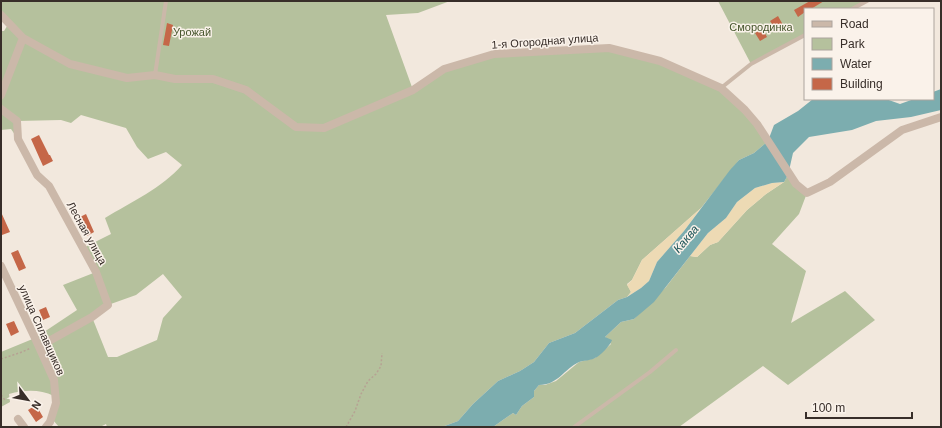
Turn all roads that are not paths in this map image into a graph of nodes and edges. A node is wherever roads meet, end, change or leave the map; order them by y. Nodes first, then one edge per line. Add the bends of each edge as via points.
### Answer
1 (166, 1) edge
2 (867, 1) edge
3 (854, 8) edge
4 (1, 15) edge
5 (804, 36) edge
6 (23, 38) junction
7 (155, 75) junction
8 (721, 88) junction
9 (1, 95) edge
10 (1, 109) edge
11 (941, 117) edge
12 (1, 266) edge
13 (40, 348) junction
14 (676, 350) dead end
15 (18, 419) dead end
16 (24, 427) edge
17 (46, 427) edge
18 (574, 427) edge

1 - 7 lane
2 - 3 lane
4 - 6 street, 1-я Огородная улица
5 - 8 lane via 751,64
6 - 7 street, 1-я Огородная улица via 70,64 127,78
6 - 9 street
7 - 8 street, 1-я Огородная улица via 175,79 220,81 246,90 296,127 324,128 413,90 444,69 494,54 609,48 660,61
8 - 11 street, 1-я Огородная улица via 757,124 796,184 807,194 830,182 902,130
10 - 13 street, Лесная улица via 17,121 18,140 37,175 49,186 96,272 108,305 92,318
12 - 13 street, улица Сплавщиков
13 - 17 street, улица Сплавщиков via 54,380 56,403
14 - 18 lane
15 - 16 street

